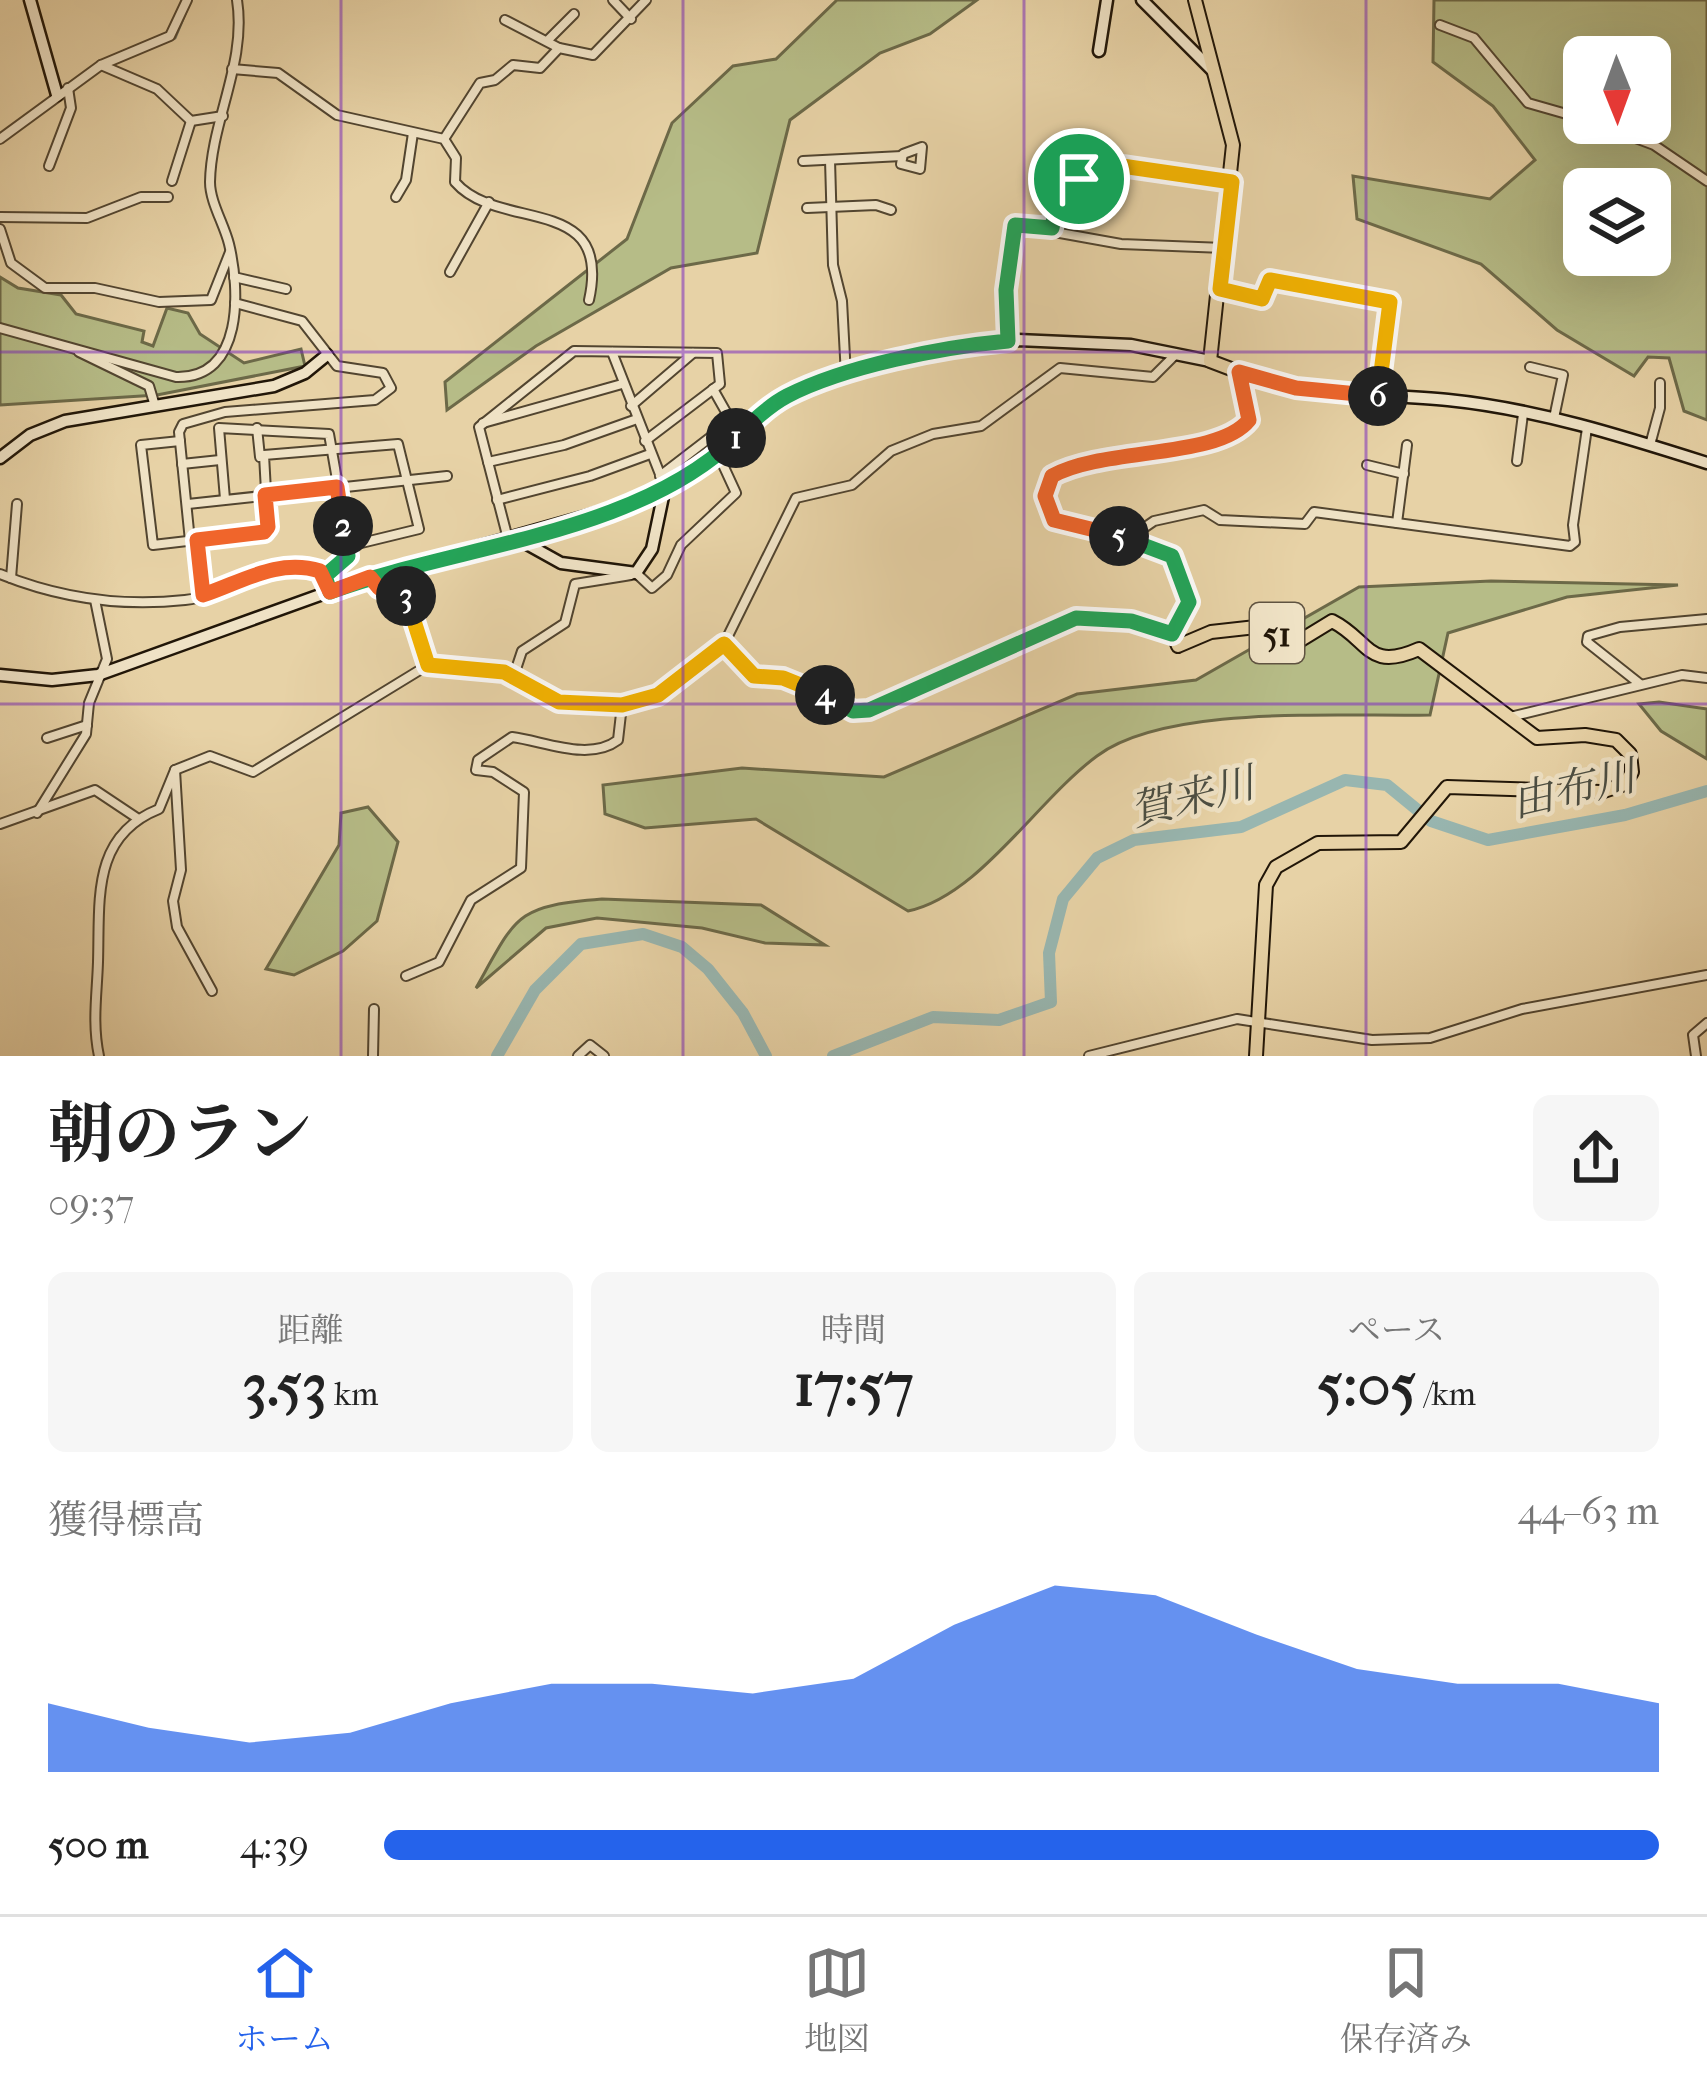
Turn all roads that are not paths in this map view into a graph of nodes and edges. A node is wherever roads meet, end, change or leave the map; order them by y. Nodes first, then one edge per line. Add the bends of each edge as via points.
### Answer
1 (31, 0) edge
2 (187, 0) edge
3 (237, 0) edge
4 (613, 0) edge
5 (646, 0) edge
6 (1107, 0) edge
7 (1142, 0) edge
8 (1195, 0) edge
9 (574, 14) dead end
10 (631, 19) junction
11 (505, 20) dead end
12 (1440, 25) dead end
13 (549, 40) junction
14 (559, 48) junction
15 (1100, 50) dead end
16 (101, 65) junction
17 (232, 69) junction
18 (1217, 75) junction
19 (62, 92) junction
20 (1563, 113) edge
21 (223, 116) junction
22 (191, 121) junction
23 (413, 134) junction
24 (0, 139) edge
25 (444, 139) junction
26 (1651, 144) edge
27 (902, 157) dead end
28 (830, 160) junction
29 (803, 161) dead end
30 (49, 166) dead end
31 (172, 181) dead end
32 (1232, 182) junction
33 (1707, 182) edge
34 (168, 197) dead end
35 (396, 197) dead end
36 (489, 202) junction
37 (807, 208) dead end
38 (831, 208) junction
39 (891, 210) dead end
40 (0, 217) edge
41 (1052, 228) junction
42 (0, 229) edge
43 (1225, 248) junction
44 (230, 251) junction
45 (449, 272) dead end
46 (234, 278) junction
47 (1220, 289) junction
48 (286, 290) dead end
49 (589, 300) dead end
50 (235, 303) junction
51 (0, 328) edge
52 (1008, 341) junction
53 (78, 350) junction
54 (612, 352) junction
55 (694, 352) junction
56 (1177, 352) junction
57 (327, 355) junction
58 (1210, 361) junction
59 (1530, 367) dead end
60 (1239, 372) junction
61 (845, 376) junction
62 (1660, 383) dead end
63 (622, 384) junction
64 (713, 389) junction
65 (1378, 396) junction
66 (155, 406) junction
67 (631, 406) junction
68 (1523, 414) junction
69 (1554, 418) junction
70 (637, 419) junction
71 (482, 424) junction
72 (1588, 426) junction
73 (256, 428) junction
74 (180, 441) junction
75 (645, 441) junction
76 (1650, 445) junction
77 (1408, 446) dead end
78 (332, 448) junction
79 (650, 454) junction
80 (718, 454) junction
81 (0, 458) edge
82 (260, 458) junction
83 (220, 460) junction
84 (1517, 461) dead end
85 (488, 462) junction
86 (1707, 463) edge
87 (182, 464) junction
88 (1367, 465) dead end
89 (1404, 474) junction
90 (447, 476) dead end
91 (407, 480) junction
92 (663, 482) junction
93 (337, 487) junction
94 (265, 495) junction
95 (225, 499) junction
96 (496, 500) junction
97 (16, 504) dead end
98 (188, 504) junction
99 (1397, 523) junction
100 (1088, 529) junction
101 (512, 539) junction
102 (194, 540) junction
103 (349, 546) junction
104 (634, 573) junction
105 (0, 574) edge
106 (325, 576) junction
107 (370, 577) junction
108 (11, 578) junction
109 (330, 592) junction
110 (203, 595) junction
111 (95, 600) junction
112 (1707, 619) edge
113 (1172, 634) junction
114 (724, 644) junction
115 (428, 665) junction
116 (0, 675) edge
117 (98, 675) junction
118 (514, 675) junction
119 (1707, 678) edge
120 (1641, 685) junction
121 (622, 705) junction
122 (1509, 718) junction
123 (87, 725) junction
124 (47, 738) dead end
125 (175, 770) junction
126 (37, 813) junction
127 (137, 818) junction
128 (0, 824) edge
129 (1707, 975) edge
130 (406, 976) dead end
131 (212, 991) dead end
132 (374, 1009) dead end
133 (1258, 1020) junction
134 (1707, 1023) edge
135 (99, 1056) edge
136 (373, 1056) edge
137 (578, 1056) edge
138 (604, 1056) edge
139 (1089, 1056) edge
140 (1256, 1056) edge
141 (1696, 1056) edge

1 - 19 main road
2 - 16 street via 170,36
3 - 17 street
4 - 10 street
5 - 10 street
6 - 15 main road
7 - 18 main road
8 - 18 main road
9 - 13 street
10 - 14 street via 593,55
11 - 13 street
12 - 20 street via 1474,38 1528,103
13 - 14 street
14 - 25 street via 540,68 513,64 480,83
16 - 19 street
16 - 22 street via 154,86
17 - 21 street
17 - 23 street via 278,73 333,112
18 - 32 main road via 1232,136
19 - 24 street
19 - 30 street via 71,108
21 - 22 street
21 - 44 street via 210,190
22 - 31 street
23 - 25 street
23 - 35 street
25 - 36 street via 456,158 455,182
26 - 33 street
27 - 28 street
28 - 29 street
28 - 38 street
32 - 41 street via 1098,168 1061,182
32 - 43 main road
34 - 40 street via 141,196 82,219
36 - 45 street
36 - 49 street via 565,227 595,264
37 - 38 street
38 - 39 street
38 - 61 street
41 - 43 street via 1121,244
41 - 52 street via 1015,225
42 - 44 street via 10,263 41,286 146,301 212,300
43 - 47 main road
44 - 46 street
46 - 48 street
46 - 50 street
47 - 58 main road
47 - 65 street via 1262,299 1270,280 1390,302
50 - 53 street via 221,356 192,376
50 - 57 street via 302,321
51 - 53 street
52 - 56 main road
52 - 61 main road
53 - 66 street via 149,386
54 - 55 street
54 - 63 street
54 - 71 street via 574,351
55 - 64 street via 717,352 722,360
55 - 67 street
56 - 58 main road
56 - 114 street via 1153,377 1060,368 982,426 933,434 891,451 851,485 796,498
57 - 66 main road via 274,386
57 - 74 street via 345,371 383,373 390,392 375,400 207,415 183,424
58 - 60 main road
59 - 69 street via 1563,375
60 - 65 main road via 1272,384
60 - 100 main road via 1249,420 1223,441 1144,450 1052,476 1045,496 1052,518
61 - 80 main road via 784,398
62 - 76 street
63 - 67 street
63 - 71 street
64 - 75 street
64 - 92 street via 724,426
65 - 68 main road
66 - 81 main road via 56,424
67 - 70 street
68 - 69 main road
68 - 84 street
69 - 72 main road
70 - 75 street
70 - 85 street
71 - 85 street
72 - 76 main road
72 - 99 street via 1570,546
73 - 78 street via 326,432
73 - 82 street
73 - 83 street via 219,428
74 - 87 street
74 - 102 street via 140,448 152,544
75 - 79 street
76 - 86 main road
77 - 89 street
78 - 82 street
78 - 91 street via 398,444
78 - 93 street
79 - 92 street
79 - 96 street
80 - 92 main road
80 - 104 street via 736,493 681,545 652,588
82 - 94 street
83 - 87 street
83 - 95 street
85 - 96 street
87 - 98 street
88 - 89 street
89 - 99 street
90 - 91 street
91 - 93 street
91 - 103 street via 419,529
92 - 101 main road via 636,502
92 - 104 main road via 652,549
93 - 94 street
93 - 103 street
94 - 95 street
94 - 102 street via 264,532
95 - 98 street
96 - 101 street
97 - 108 street
98 - 102 street
99 - 100 street via 1314,512 1305,524 1220,520 1204,510 1138,532 1111,521
100 - 113 main road via 1172,556 1189,602
101 - 104 main road via 561,563
101 - 107 main road
102 - 110 street
103 - 106 street
104 - 118 street via 575,584 565,623 522,651
105 - 108 street
106 - 109 street
106 - 110 street via 274,568
107 - 109 main road
107 - 115 street via 379,588 404,584
108 - 111 street
109 - 117 main road
110 - 111 street
111 - 117 street via 106,659
112 - 120 street via 1588,636
113 - 114 street via 1131,621 1076,618 860,712 783,678 754,676
113 - 122 main road, 51 via 1186,646 1210,632 1265,626 1296,644 1332,621 1378,657 1419,649
114 - 121 street via 658,695
115 - 118 street
115 - 125 street via 253,772 210,756
116 - 117 main road
117 - 123 street
118 - 121 street via 559,702
119 - 120 street
120 - 122 street
121 - 130 street via 618,740 607,747 568,749 512,737 478,760 476,770 524,792 520,868 471,900 439,962
122 - 133 main road, 51 via 1537,738 1616,740 1630,754 1632,772 1625,784 1601,792 1453,786 1438,792 1412,835 1397,843 1318,843 1276,867 1266,885
123 - 124 street
123 - 126 street
125 - 127 street via 159,809
125 - 131 street via 177,927
126 - 127 street via 95,790
126 - 128 street
127 - 135 street via 108,852 100,876
129 - 133 street via 1522,1010 1430,1038 1372,1040
132 - 136 street
133 - 139 street
133 - 140 main road, 51
134 - 141 street via 1693,1035
137 - 138 street via 590,1045

